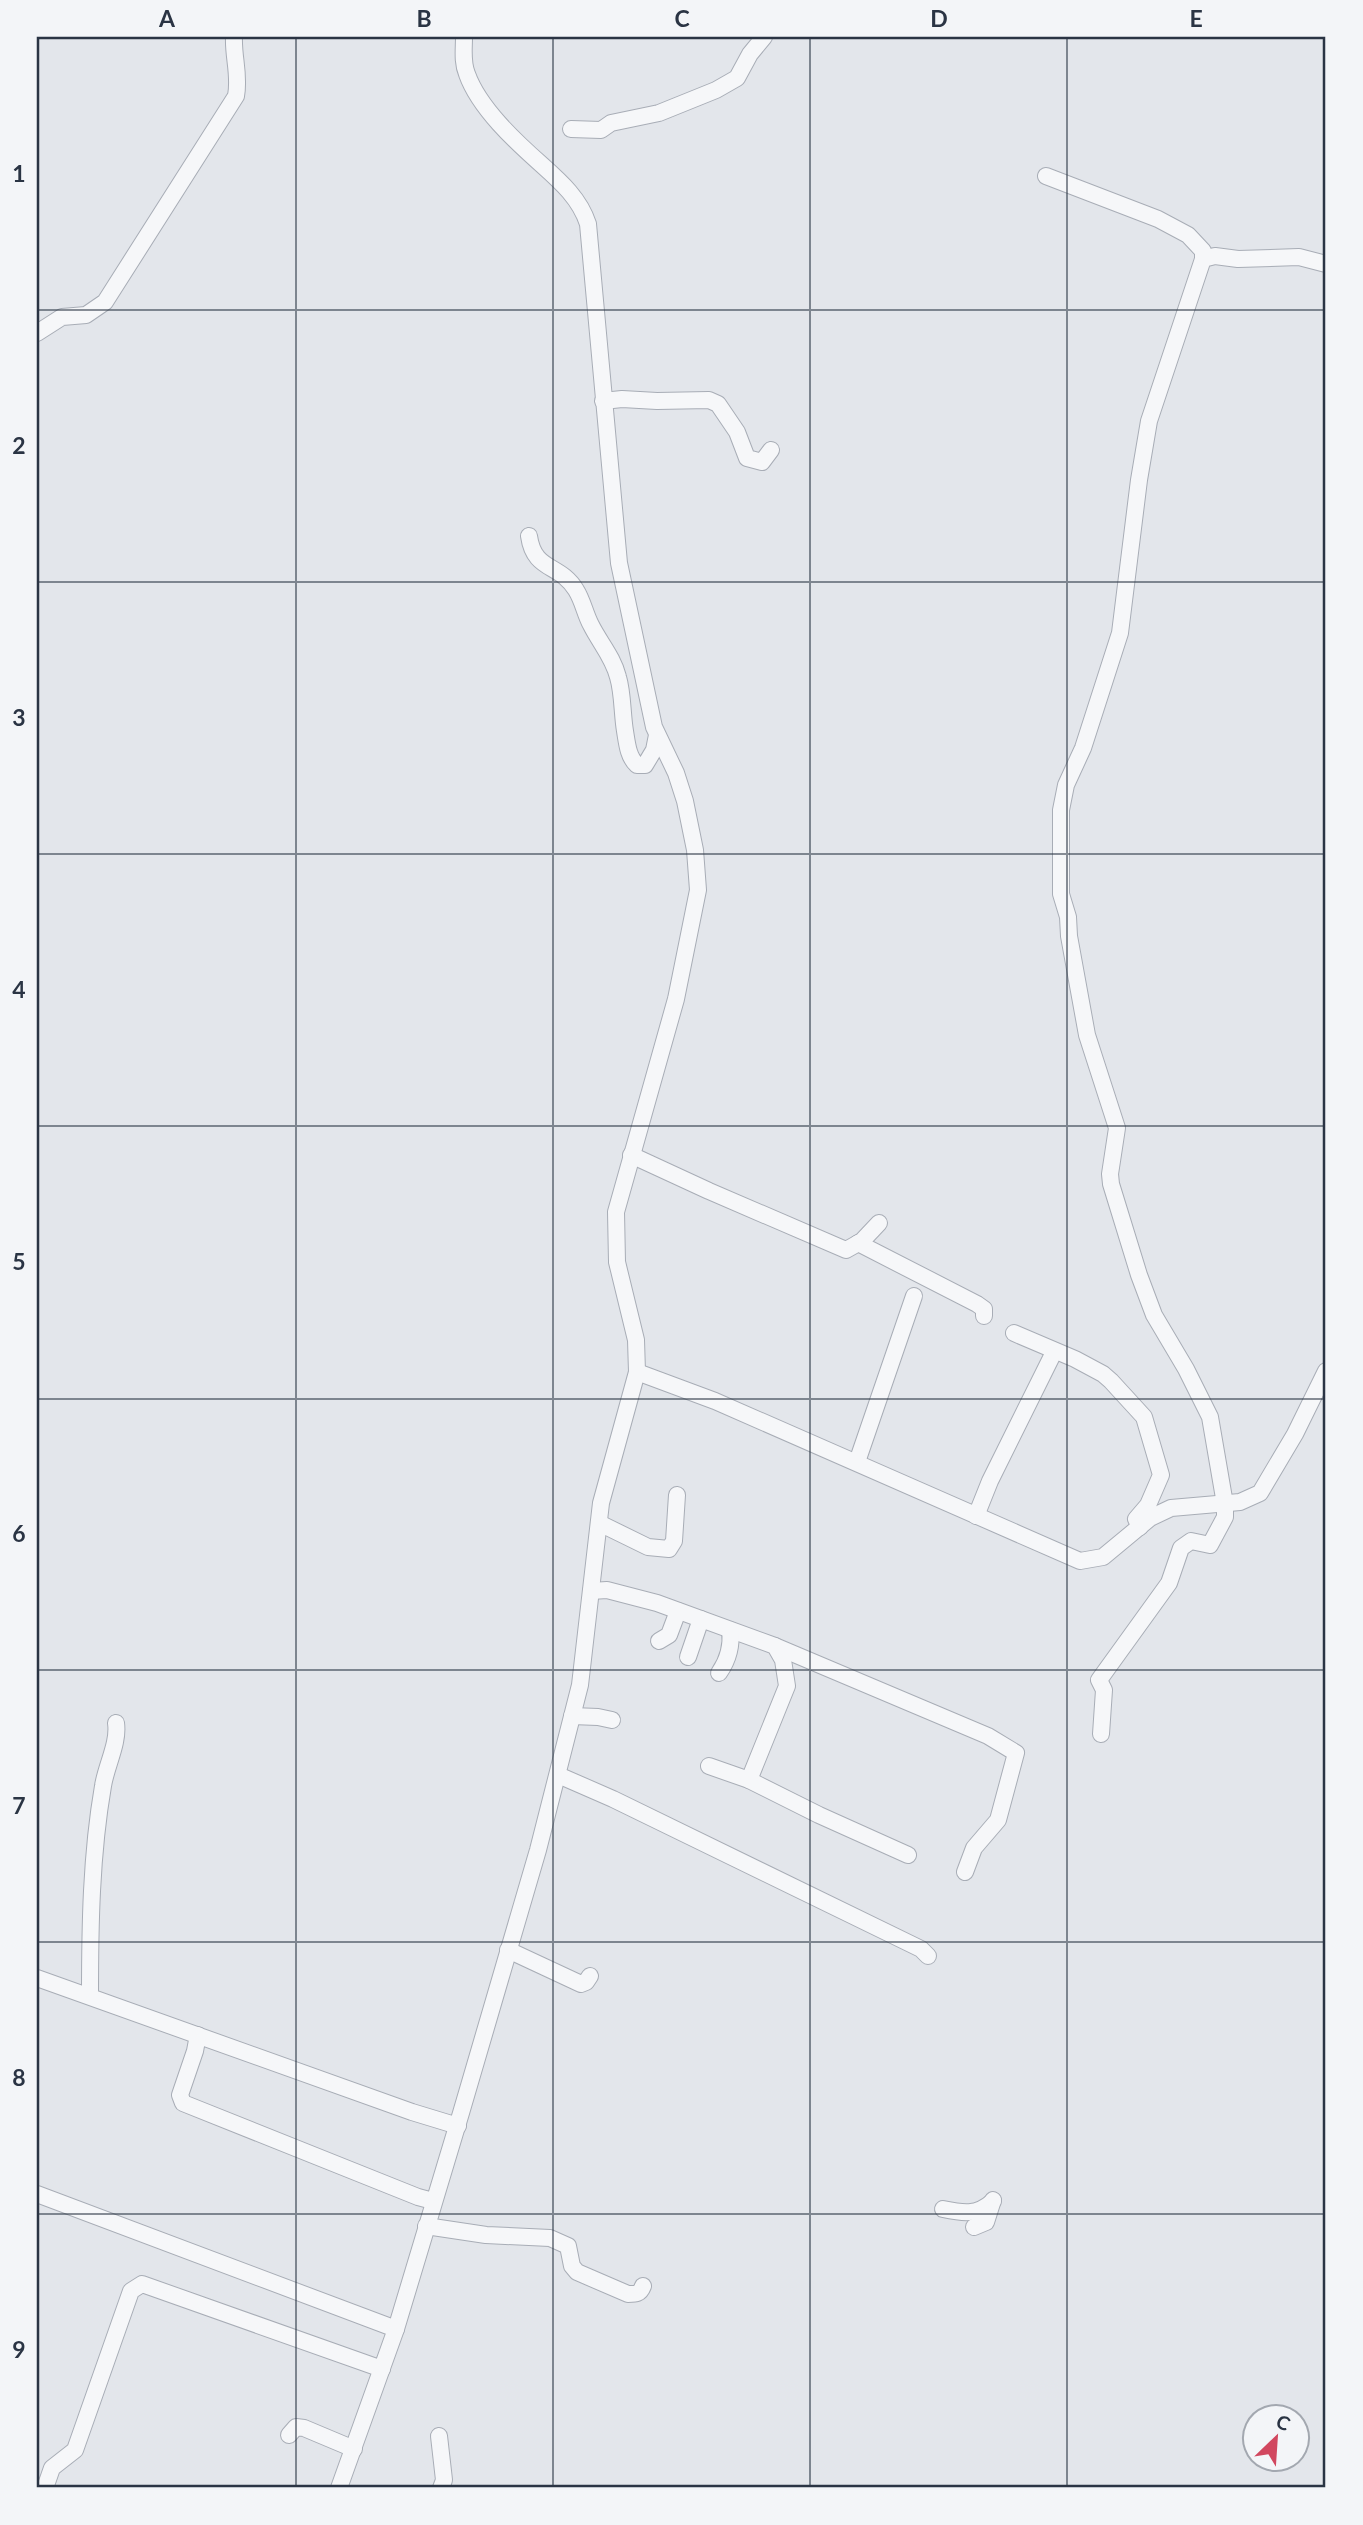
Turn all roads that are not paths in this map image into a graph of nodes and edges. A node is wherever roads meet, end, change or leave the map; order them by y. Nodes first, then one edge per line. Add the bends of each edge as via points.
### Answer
1 (234, 37) edge
2 (464, 37) edge
3 (764, 37) edge
4 (571, 130) dead end
5 (1046, 176) dead end
6 (1203, 259) junction
7 (1326, 264) edge
8 (37, 333) edge
9 (603, 401) junction
10 (771, 450) dead end
11 (529, 536) dead end
12 (657, 736) junction
13 (631, 1155) junction
14 (879, 1223) dead end
15 (858, 1243) junction
16 (914, 1296) dead end
17 (984, 1316) dead end
18 (1014, 1334) dead end
19 (1054, 1352) junction
20 (1326, 1371) edge
21 (637, 1372) junction
22 (857, 1462) junction
23 (677, 1495) dead end
24 (1226, 1504) junction
25 (976, 1516) junction
26 (599, 1523) junction
27 (1140, 1527) junction
28 (591, 1591) junction
29 (678, 1611) junction
30 (701, 1619) junction
31 (730, 1630) junction
32 (659, 1641) dead end
33 (775, 1646) junction
34 (688, 1657) dead end
35 (719, 1673) dead end
36 (572, 1716) junction
37 (612, 1720) dead end
38 (116, 1723) dead end
39 (1101, 1734) dead end
40 (709, 1766) dead end
41 (558, 1775) junction
42 (749, 1780) junction
43 (908, 1855) dead end
44 (965, 1872) dead end
45 (508, 1950) junction
46 (928, 1956) dead end
47 (590, 1976) dead end
48 (37, 1978) edge
49 (90, 1996) junction
50 (198, 2035) junction
51 (457, 2126) junction
52 (37, 2194) edge
53 (433, 2200) junction
54 (943, 2209) dead end
55 (426, 2226) junction
56 (974, 2227) dead end
57 (643, 2286) dead end
58 (396, 2329) junction
59 (382, 2368) junction
60 (289, 2435) dead end
61 (439, 2436) dead end
62 (354, 2449) junction
63 (45, 2488) edge
64 (339, 2488) edge
65 (441, 2488) edge

1 - 8 street via 239,80 236,96 105,302 86,315 62,317
2 - 9 street via 463,61 472,85 519,145 561,182 584,212
3 - 4 street via 737,78 716,90 601,130
5 - 6 street via 1158,219 1188,235 1203,251
6 - 7 street via 1299,257
6 - 24 street via 1149,421 1120,633 1083,748 1066,785 1061,810 1061,894 1087,1035 1116,1128 1111,1184 1154,1315 1210,1417
9 - 10 street via 709,400 722,409 747,458 762,461
9 - 12 street via 619,563
11 - 12 street via 539,561 569,579 614,663 627,741 637,765 645,765
12 - 13 street via 685,801 698,890 676,999
13 - 15 street via 836,1247 846,1250
13 - 21 street via 615,1226 617,1262 636,1339
14 - 15 street
15 - 17 street via 977,1304 984,1309
16 - 22 street
18 - 19 street
19 - 25 street
19 - 27 street via 1103,1374 1144,1417 1161,1475 1136,1520
20 - 24 street via 1261,1493
21 - 22 street
21 - 26 street
22 - 25 street
23 - 26 street via 674,1541 669,1549 648,1547
24 - 27 street via 1171,1508
24 - 39 street via 1225,1517 1210,1545 1191,1541 1181,1548 1169,1583 1099,1680 1104,1690
25 - 27 street via 1080,1561 1103,1557
26 - 28 street
28 - 29 street via 607,1590
28 - 36 street via 584,1663
29 - 30 street
29 - 32 street via 669,1635
30 - 31 street
30 - 34 street
31 - 33 street
31 - 35 street via 726,1664
33 - 42 street via 783,1660 787,1686
33 - 44 street via 988,1736 1016,1753 998,1819 974,1848
36 - 37 street
36 - 41 street
38 - 49 street via 95,1850
40 - 42 street
41 - 45 street
41 - 46 street via 804,1891
42 - 43 street
45 - 47 street via 581,1984
45 - 51 street
48 - 49 street
49 - 50 street
50 - 51 street
50 - 53 street via 180,2095 183,2103
51 - 53 street
52 - 58 street
53 - 55 street
54 - 56 street via 969,2214 993,2199 986,2222
55 - 57 street via 550,2238 568,2246 577,2272 628,2294 636,2294
55 - 58 street
58 - 59 street
59 - 62 street
59 - 63 street via 142,2284 131,2291 75,2450 52,2468
60 - 62 street via 296,2427 304,2428
61 - 65 street
62 - 64 street

